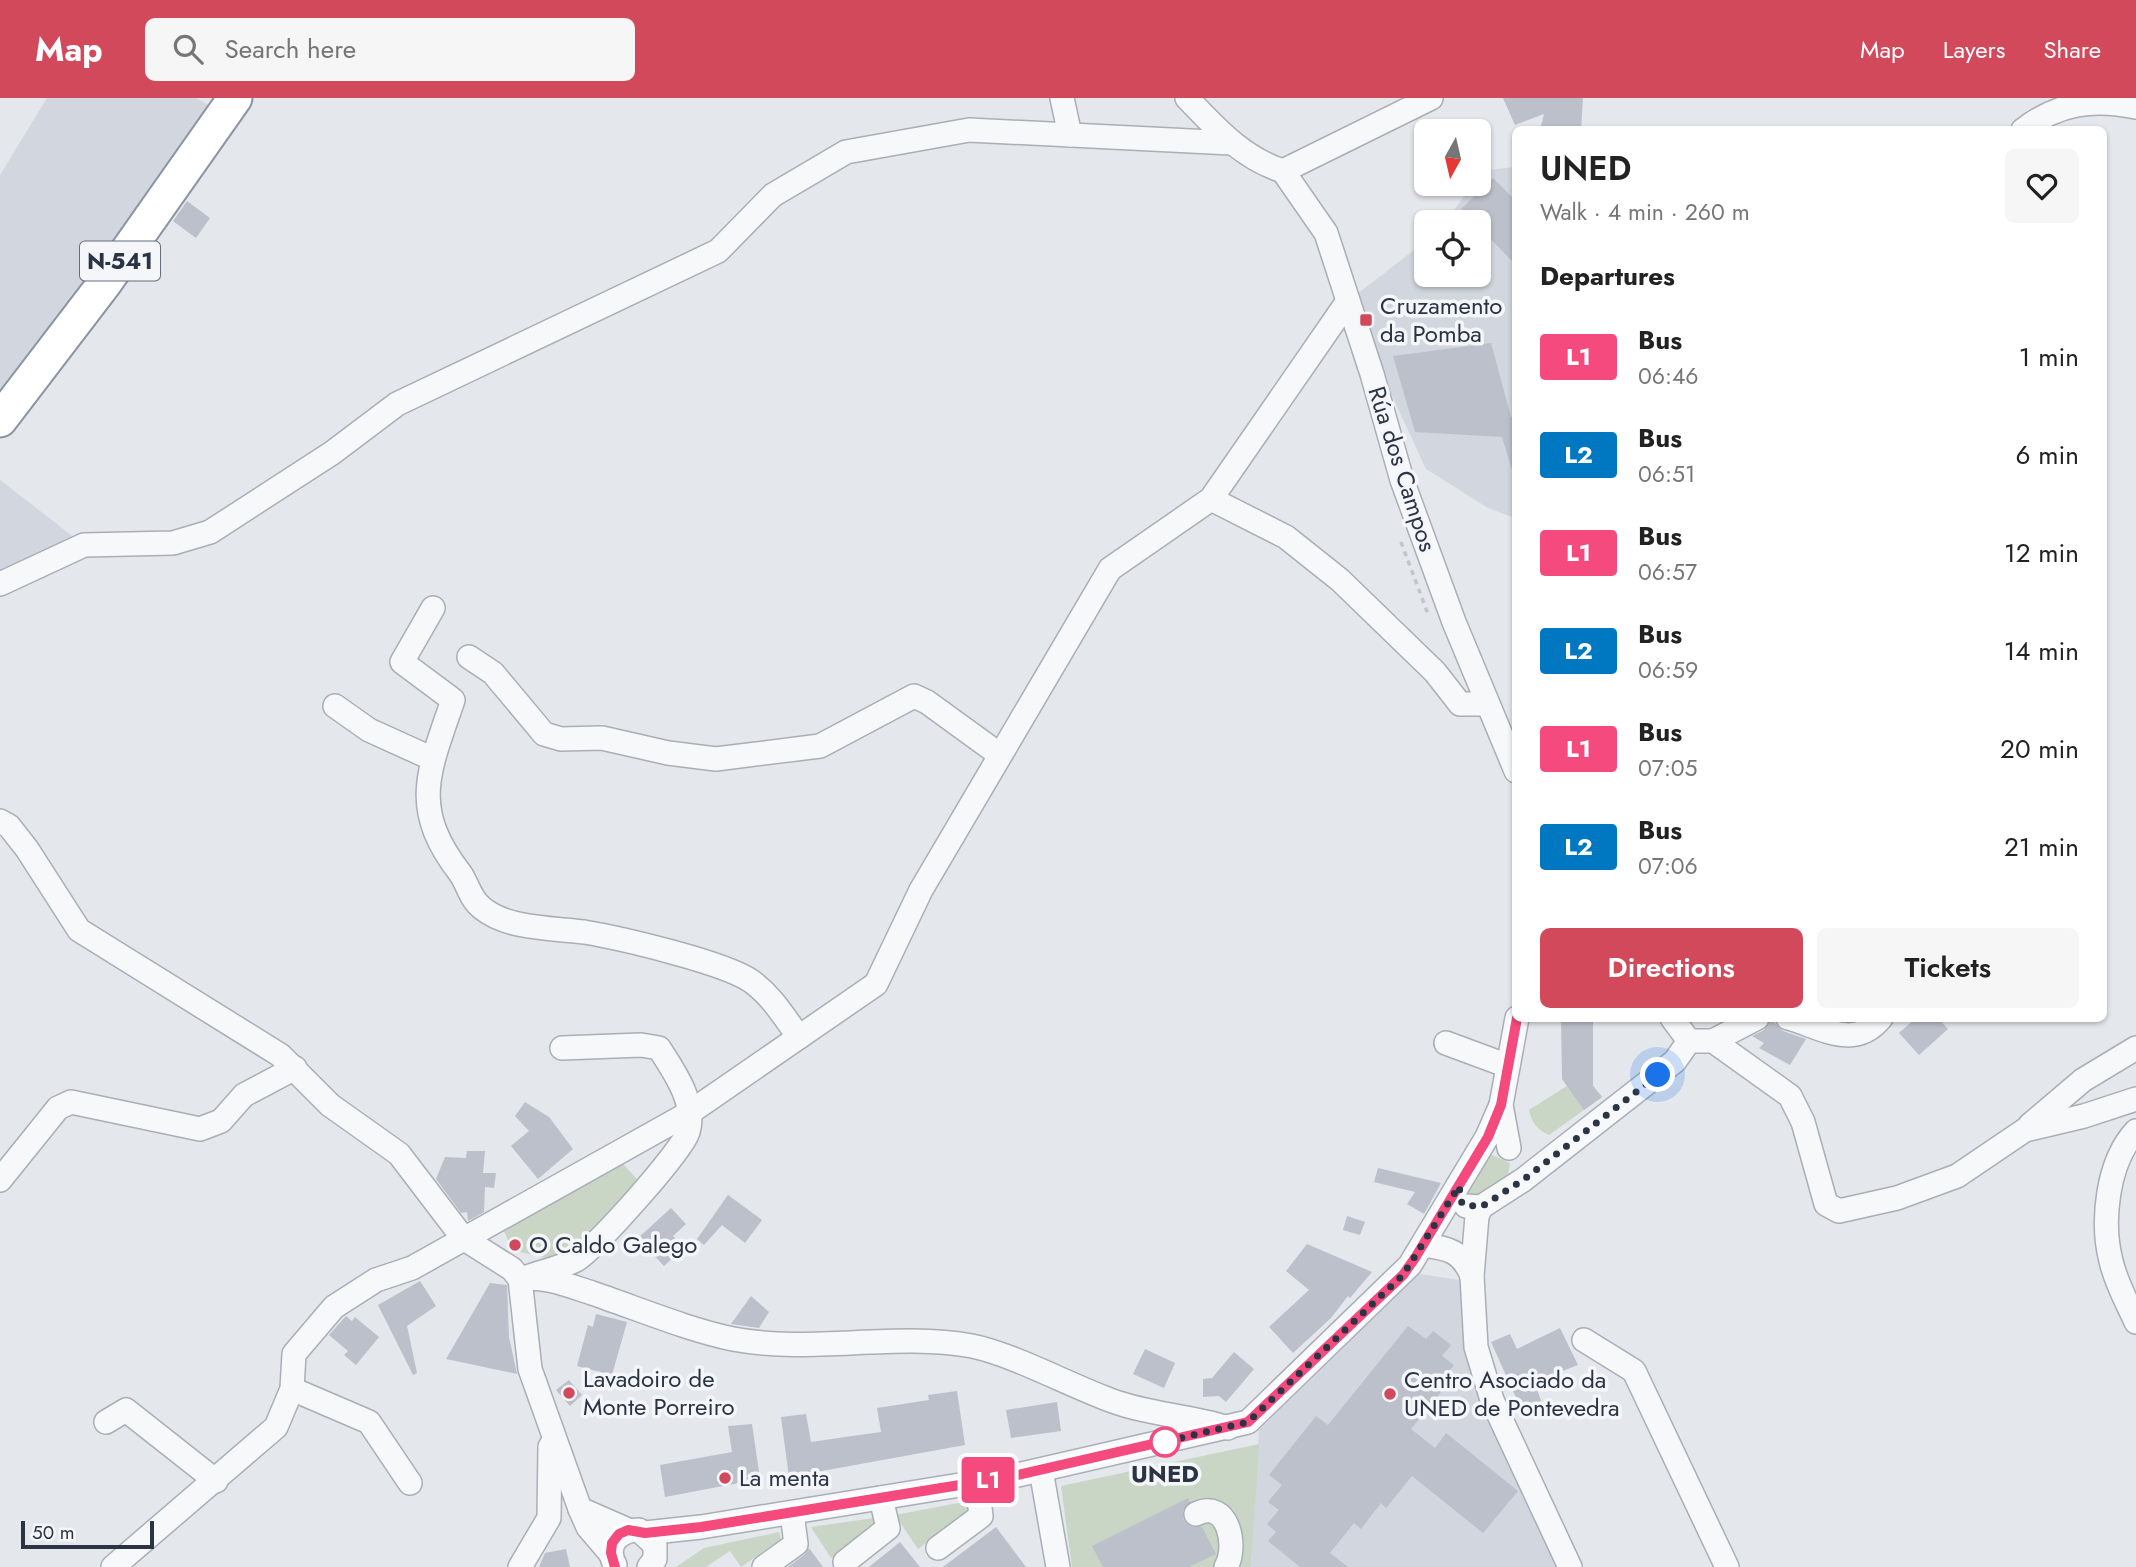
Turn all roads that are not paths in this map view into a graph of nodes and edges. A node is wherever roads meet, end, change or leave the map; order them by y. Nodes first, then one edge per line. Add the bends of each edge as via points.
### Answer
1 (235, 98) edge
2 (1062, 98) edge
3 (1187, 98) edge
4 (1431, 98) edge
5 (2136, 107) edge
6 (2028, 126) edge
7 (1070, 135) junction
8 (1231, 143) junction
9 (1283, 171) junction
10 (1348, 301) junction
11 (0, 420) edge
12 (1212, 499) junction
13 (0, 584) edge
14 (433, 608) dead end
15 (469, 657) dead end
16 (1487, 704) junction
17 (335, 706) dead end
18 (1000, 755) junction
19 (433, 760) junction
20 (1512, 762) edge
21 (0, 821) edge
22 (1516, 1022) edge
23 (1675, 1022) edge
24 (1749, 1022) edge
25 (1800, 1022) edge
26 (1878, 1022) edge
27 (799, 1037) junction
28 (1689, 1041) junction
29 (1713, 1041) junction
30 (1446, 1043) dead end
31 (562, 1048) dead end
32 (2136, 1048) edge
33 (1508, 1066) junction
34 (295, 1068) junction
35 (2136, 1099) edge
36 (1501, 1105) junction
37 (689, 1114) junction
38 (2025, 1130) junction
39 (2136, 1131) edge
40 (1509, 1148) junction
41 (1479, 1152) junction
42 (0, 1180) edge
43 (1516, 1183) junction
44 (1459, 1186) junction
45 (1481, 1207) junction
46 (463, 1238) junction
47 (1423, 1245) junction
48 (1472, 1276) junction
49 (520, 1279) junction
50 (2136, 1322) edge
51 (1584, 1340) dead end
52 (292, 1389) junction
53 (106, 1422) dead end
54 (1228, 1428) junction
55 (556, 1437) junction
56 (1041, 1469) junction
57 (216, 1481) junction
58 (977, 1482) junction
59 (410, 1483) dead end
60 (881, 1498) junction
61 (580, 1508) junction
62 (792, 1513) junction
63 (1196, 1514) dead end
64 (701, 1527) junction
65 (637, 1531) junction
66 (937, 1548) dead end
67 (845, 1562) dead end
68 (615, 1563) edge
69 (652, 1563) edge
70 (113, 1567) edge
71 (520, 1567) edge
72 (764, 1567) edge
73 (1058, 1567) edge
74 (1226, 1567) edge
75 (1570, 1567) edge
76 (1727, 1567) edge

1 - 11 highway, N-541 via 104,284
2 - 7 street
3 - 8 street
4 - 9 street
5 - 6 street via 2112,100 2087,100 2039,117
7 - 8 street
7 - 13 street via 970,130 846,152 773,195 718,251 397,404 332,453 210,532 173,543 84,545
8 - 9 street
9 - 10 street, Rúa dos Campos via 1326,233
10 - 12 street
10 - 16 street, Rúa dos Campos via 1402,480
12 - 16 street via 1286,537 1340,580 1435,672 1460,704
12 - 18 street via 1110,569
14 - 19 street via 402,662 453,700
15 - 18 street via 493,673 544,734 561,738 602,738 716,759 781,753 820,746 914,696
16 - 20 street, Rúa dos Campos
17 - 19 street via 369,730
18 - 27 street via 921,890 876,984
19 - 27 street via 428,802 434,835 484,910 506,921 589,933 727,969 770,996
21 - 34 street via 27,849 79,929
22 - 33 street
23 - 28 street
24 - 29 street
25 - 26 street via 1847,1037 1872,1029
27 - 37 street
28 - 29 street
28 - 43 street via 1675,1061 1607,1117
29 - 38 street via 1790,1096 1803,1122 1826,1204 1834,1210 1897,1198 1957,1176
30 - 33 street
31 - 37 street via 659,1048 680,1082
32 - 38 street via 2083,1080
33 - 36 street
34 - 42 street via 244,1095 221,1121 200,1129 71,1102 58,1108
34 - 46 street via 330,1105 399,1154
35 - 38 street
36 - 40 street
36 - 41 street
37 - 46 street
37 - 49 street via 688,1133 597,1242 575,1260
39 - 50 street via 2116,1167 2107,1220 2110,1259
40 - 41 street via 1496,1146
40 - 43 street via 1518,1161
41 - 44 street
43 - 45 street
44 - 45 street via 1462,1204
44 - 47 street
45 - 48 street
46 - 49 street via 513,1269
46 - 52 street via 412,1268 376,1280 334,1307 294,1354
47 - 48 street via 1453,1250 1464,1259
47 - 54 street via 1403,1275 1273,1399 1248,1422
48 - 75 street via 1476,1347 1492,1400
49 - 54 street via 534,1276 570,1286 733,1339 828,1343 894,1339 974,1346 1111,1401
49 - 55 street via 530,1369
51 - 76 street via 1634,1371
52 - 57 street via 276,1427
52 - 59 street via 369,1422
53 - 57 street via 126,1410
54 - 56 street
55 - 61 street
55 - 71 street via 550,1447 549,1518
56 - 58 street
56 - 73 street
57 - 70 street
58 - 60 street
58 - 66 street via 981,1516
60 - 62 street
60 - 67 street via 888,1528
61 - 65 street
61 - 68 street
62 - 64 street
62 - 72 street via 796,1544
63 - 74 street via 1214,1511 1227,1522 1231,1557
64 - 65 street
64 - 69 street
65 - 68 street via 619,1534 612,1543
65 - 69 street via 655,1545

